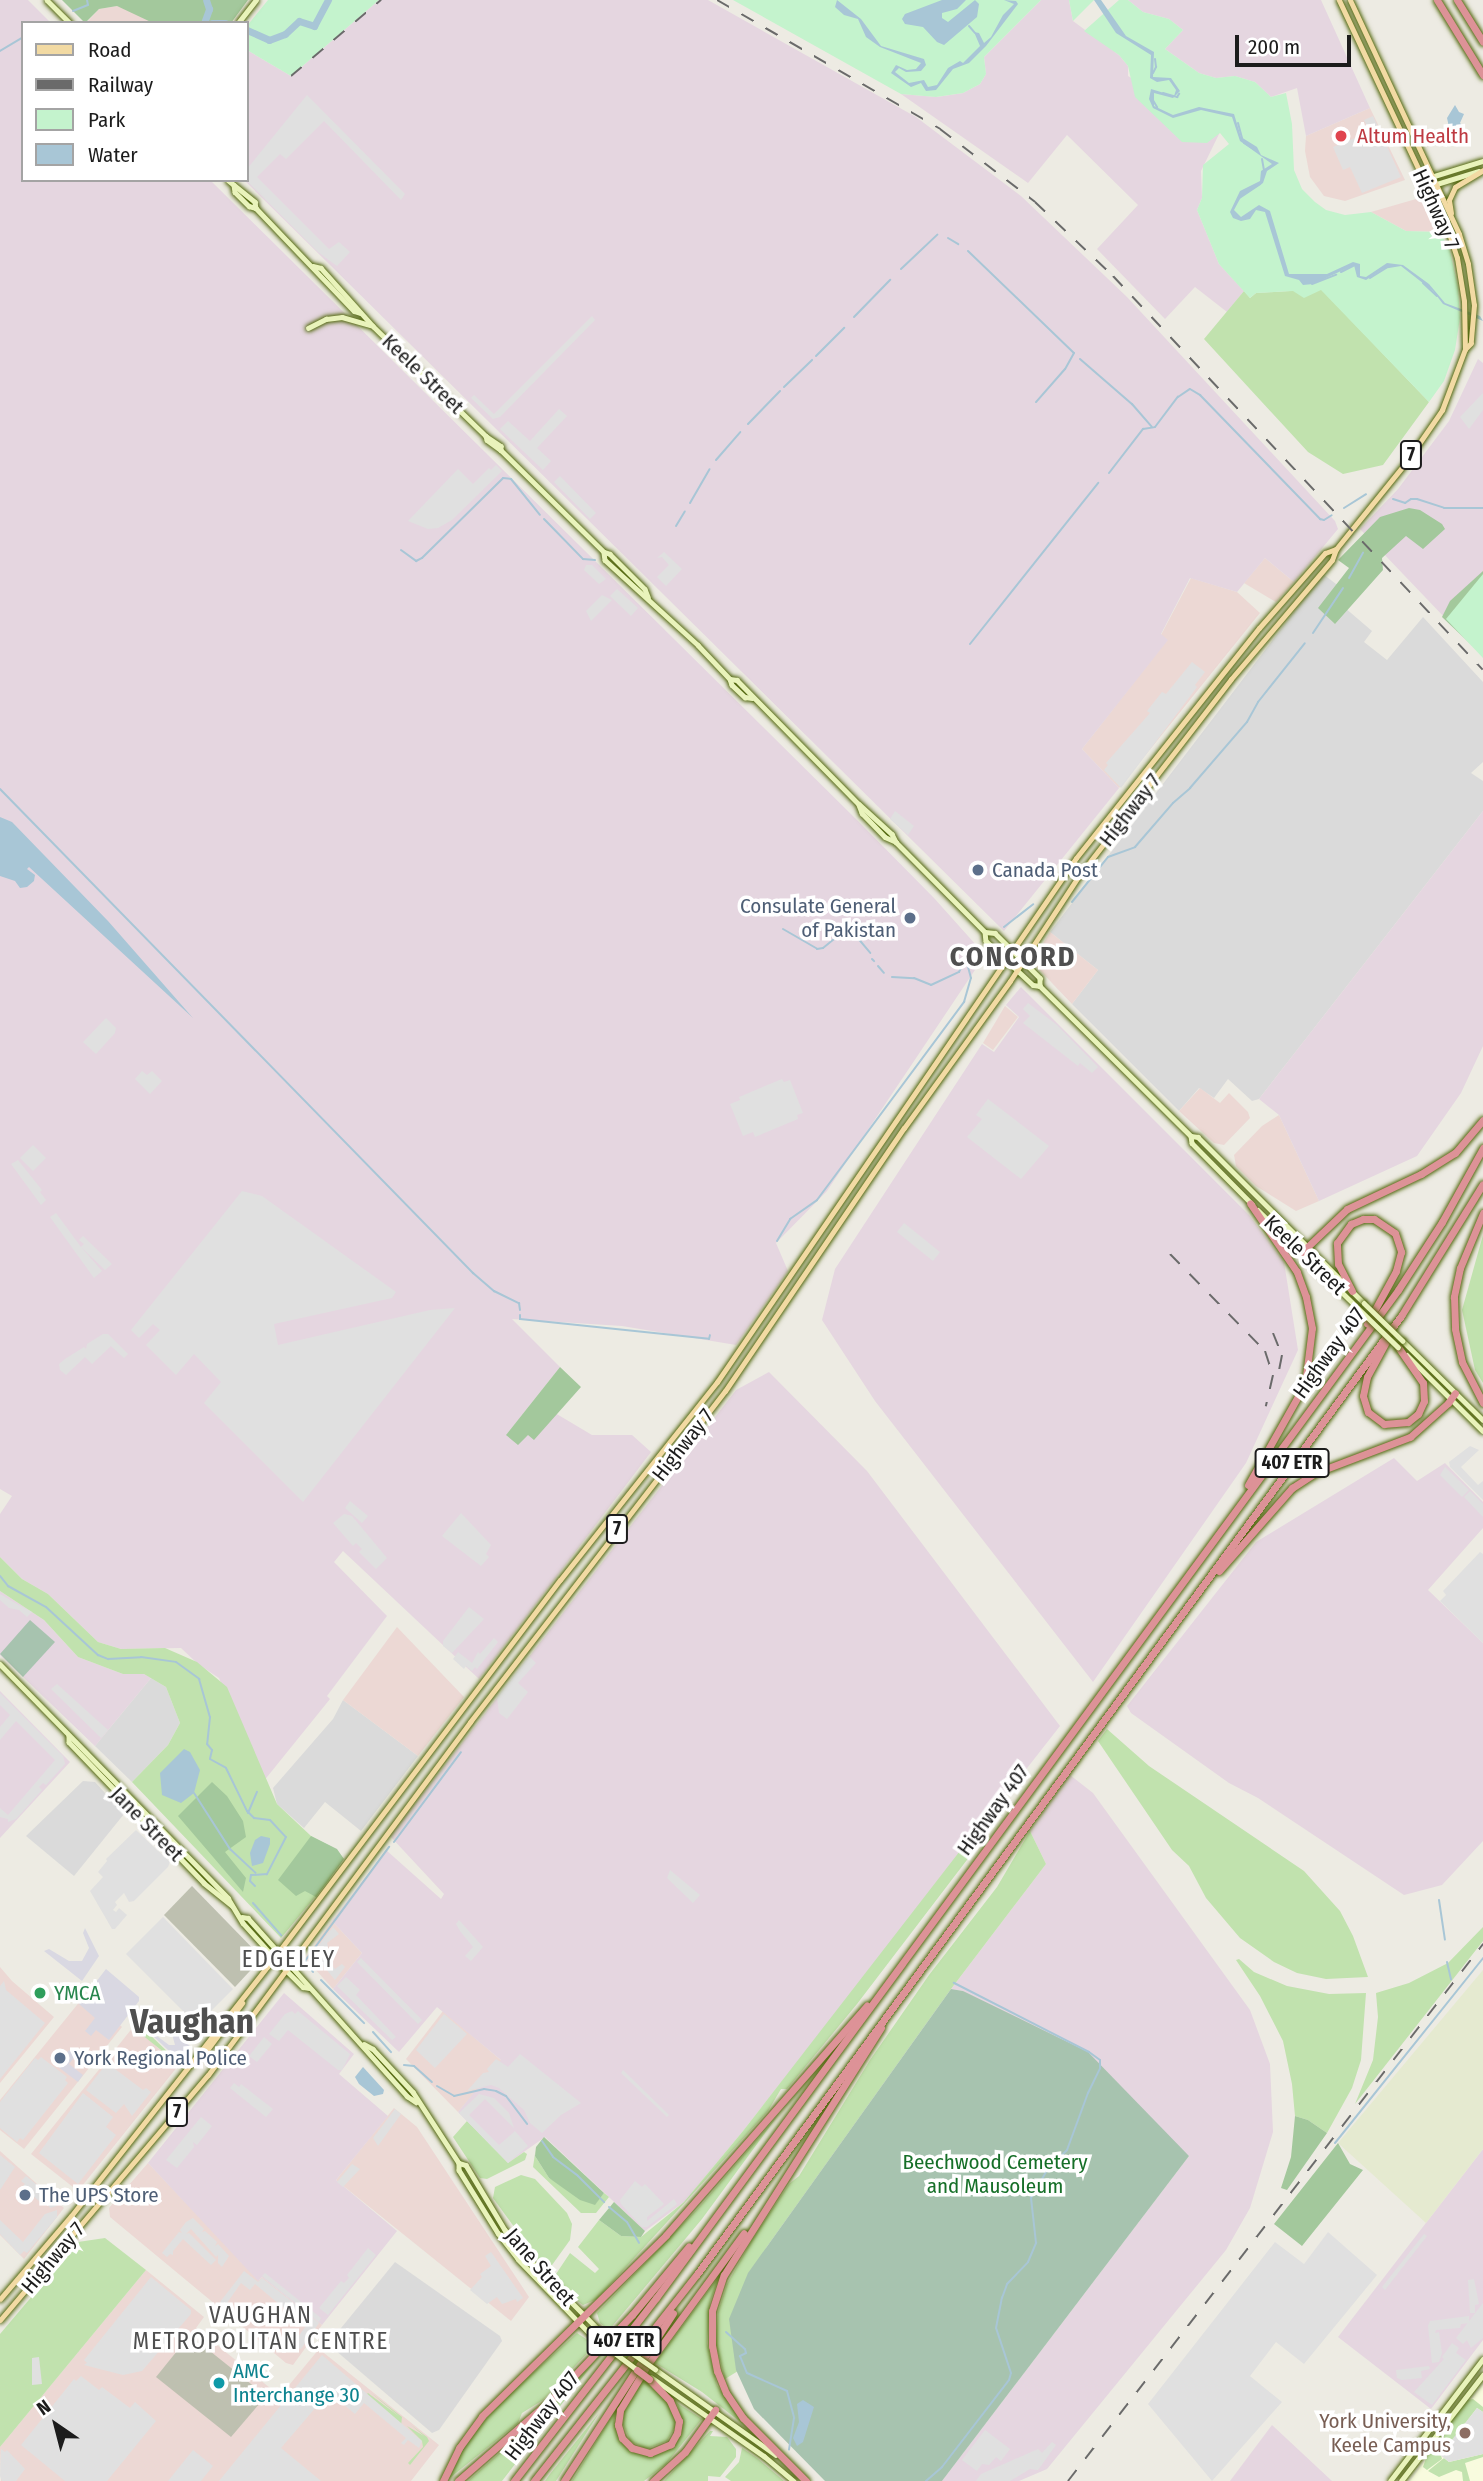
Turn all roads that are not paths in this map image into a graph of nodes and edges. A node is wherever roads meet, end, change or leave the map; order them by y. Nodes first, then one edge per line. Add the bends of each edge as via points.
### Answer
1 (47, 0) edge
2 (256, 0) edge
3 (1339, 0) edge
4 (1350, 0) edge
5 (1437, 0) edge
6 (1457, 0) edge
7 (69, 21) edge
8 (239, 21) edge
9 (1483, 42) edge
10 (1483, 75) edge
11 (1483, 161) edge
12 (1483, 170) edge
13 (1431, 177) junction
14 (230, 182) edge
15 (1434, 184) junction
16 (1427, 187) junction
17 (1452, 219) junction
18 (373, 326) junction
19 (308, 328) dead end
20 (1465, 349) junction
21 (1336, 549) junction
22 (985, 932) junction
23 (1012, 950) junction
24 (1005, 958) junction
25 (1023, 961) junction
26 (1017, 970) junction
27 (1040, 986) junction
28 (1483, 1120) edge
29 (1191, 1136) junction
30 (1483, 1148) edge
31 (1483, 1184) edge
32 (1250, 1203) junction
33 (1483, 1213) edge
34 (1304, 1249) junction
35 (1352, 1291) junction
36 (1401, 1316) junction
37 (1400, 1344) junction
38 (1354, 1349) junction
39 (1453, 1396) junction
40 (1483, 1403) edge
41 (1483, 1420) edge
42 (1483, 1432) edge
43 (1224, 1524) junction
44 (1184, 1611) junction
45 (0, 1664) edge
46 (242, 1917) junction
47 (279, 1952) junction
48 (274, 1958) junction
49 (288, 1967) junction
50 (894, 1975) junction
51 (249, 1991) junction
52 (899, 1998) junction
53 (204, 2054) dead end
54 (459, 2162) junction
55 (786, 2177) junction
56 (731, 2198) junction
57 (697, 2274) junction
58 (0, 2299) edge
59 (585, 2317) junction
60 (0, 2320) edge
61 (579, 2324) junction
62 (1483, 2359) edge
63 (638, 2370) joint
64 (1483, 2375) edge
65 (649, 2378) junction
66 (712, 2414) junction
67 (443, 2481) edge
68 (458, 2481) edge
69 (514, 2481) edge
70 (534, 2481) edge
71 (564, 2481) edge
72 (653, 2481) edge
73 (794, 2481) edge
74 (806, 2481) edge
75 (1390, 2481) edge
76 (1401, 2481) edge

1 - 7 main road
2 - 8 main road
3 - 16 main road, Highway 7 / 7
4 - 13 main road, Highway 7 / 7
5 - 10 highway
6 - 9 highway
11 - 13 main road
12 - 15 main road
12 - 17 main road via 1455,187 1449,200
13 - 15 main road, Highway 7 / 7
14 - 18 main road, Keele Street via 255,202
15 - 16 main road
15 - 17 main road, Highway 7 / 7
16 - 20 main road, Highway 7 / 7 via 1454,247 1464,301
17 - 20 main road, Highway 7 / 7 via 1464,249 1474,304 1471,343
18 - 19 main road via 342,317
18 - 22 main road, Keele Street via 501,446
20 - 21 main road, Highway 7 / 7 via 1451,391 1431,429
21 - 23 main road, Highway 7 / 7 via 1318,561 1254,634 1076,858
21 - 25 main road, Highway 7 / 7 via 1332,560 1231,679 1078,877
22 - 23 main road, Keele Street via 995,933
22 - 24 main road, Keele Street via 986,941
23 - 24 main road, Highway 7 / 7
23 - 25 main road, Keele Street
24 - 26 main road, Keele Street
24 - 47 main road, Highway 7 / 7 via 742,1348 552,1590
25 - 26 main road, Highway 7 / 7
25 - 27 main road, Keele Street via 1040,978
26 - 27 main road, Keele Street
26 - 49 main road, Highway 7 / 7 via 751,1354
27 - 29 main road, Keele Street
28 - 34 highway via 1438,1165 1347,1209
29 - 32 main road, Keele Street via 1192,1143
29 - 34 main road, Keele Street via 1198,1137
30 - 38 highway, Highway 407 / 407 ETR via 1426,1248
31 - 36 highway, Highway 407 / 407 ETR
32 - 34 main road, Keele Street
32 - 43 highway via 1297,1272 1312,1328 1311,1354 1305,1384 1284,1426
33 - 40 highway via 1460,1268 1454,1297 1462,1362
34 - 35 main road, Keele Street
34 - 37 main road, Keele Street, bridge via 1358,1308
35 - 37 main road, Keele Street, bridge
35 - 38 highway via 1338,1264 1337,1243 1351,1224 1374,1219 1395,1233 1401,1260
36 - 37 highway via 1364,1386 1364,1407 1384,1424 1408,1422 1424,1401 1423,1383
36 - 44 highway, Highway 407 / 407 ETR
37 - 39 main road, Keele Street
38 - 43 highway, Highway 407 / 407 ETR
39 - 41 main road, Keele Street
39 - 42 main road, Keele Street
39 - 44 highway via 1410,1437 1315,1473 1292,1488
43 - 50 highway, Highway 407 / 407 ETR
44 - 52 highway, Highway 407 / 407 ETR
45 - 46 main road, Jane Street via 69,1736 69,1742
46 - 47 main road, Jane Street
46 - 48 main road, Jane Street
47 - 48 main road, Highway 7 / 7
47 - 49 main road, Jane Street
48 - 49 main road, Jane Street
48 - 51 main road, Highway 7 / 7
49 - 54 main road, Jane Street via 416,2102
49 - 60 main road, Highway 7 / 7 via 208,2075
50 - 56 highway, Highway 407 / 407 ETR
50 - 59 highway via 682,2217
51 - 53 main road
51 - 58 main road, Highway 7 / 7
52 - 55 highway
52 - 57 highway, Highway 407 / 407 ETR
54 - 59 main road, Jane Street via 466,2165 505,2230
54 - 61 main road, Jane Street via 459,2170 498,2233
55 - 65 highway via 626,2398 618,2417 620,2433 628,2446 650,2454 671,2444 679,2421 670,2401
55 - 74 highway via 724,2275 712,2311 712,2346 717,2371 735,2407
56 - 68 highway via 632,2315 555,2396
56 - 69 highway, Highway 407 / 407 ETR
57 - 70 highway, Highway 407 / 407 ETR
57 - 71 highway
59 - 61 highway
59 - 66 main road, Jane Street, bridge
61 - 63 main road, Jane Street, bridge
61 - 67 highway via 468,2432
62 - 75 main road
63 - 65 highway, bridge
64 - 76 main road
65 - 66 main road, Jane Street
66 - 72 highway via 685,2452
66 - 73 main road, Jane Street
66 - 74 main road, Jane Street

